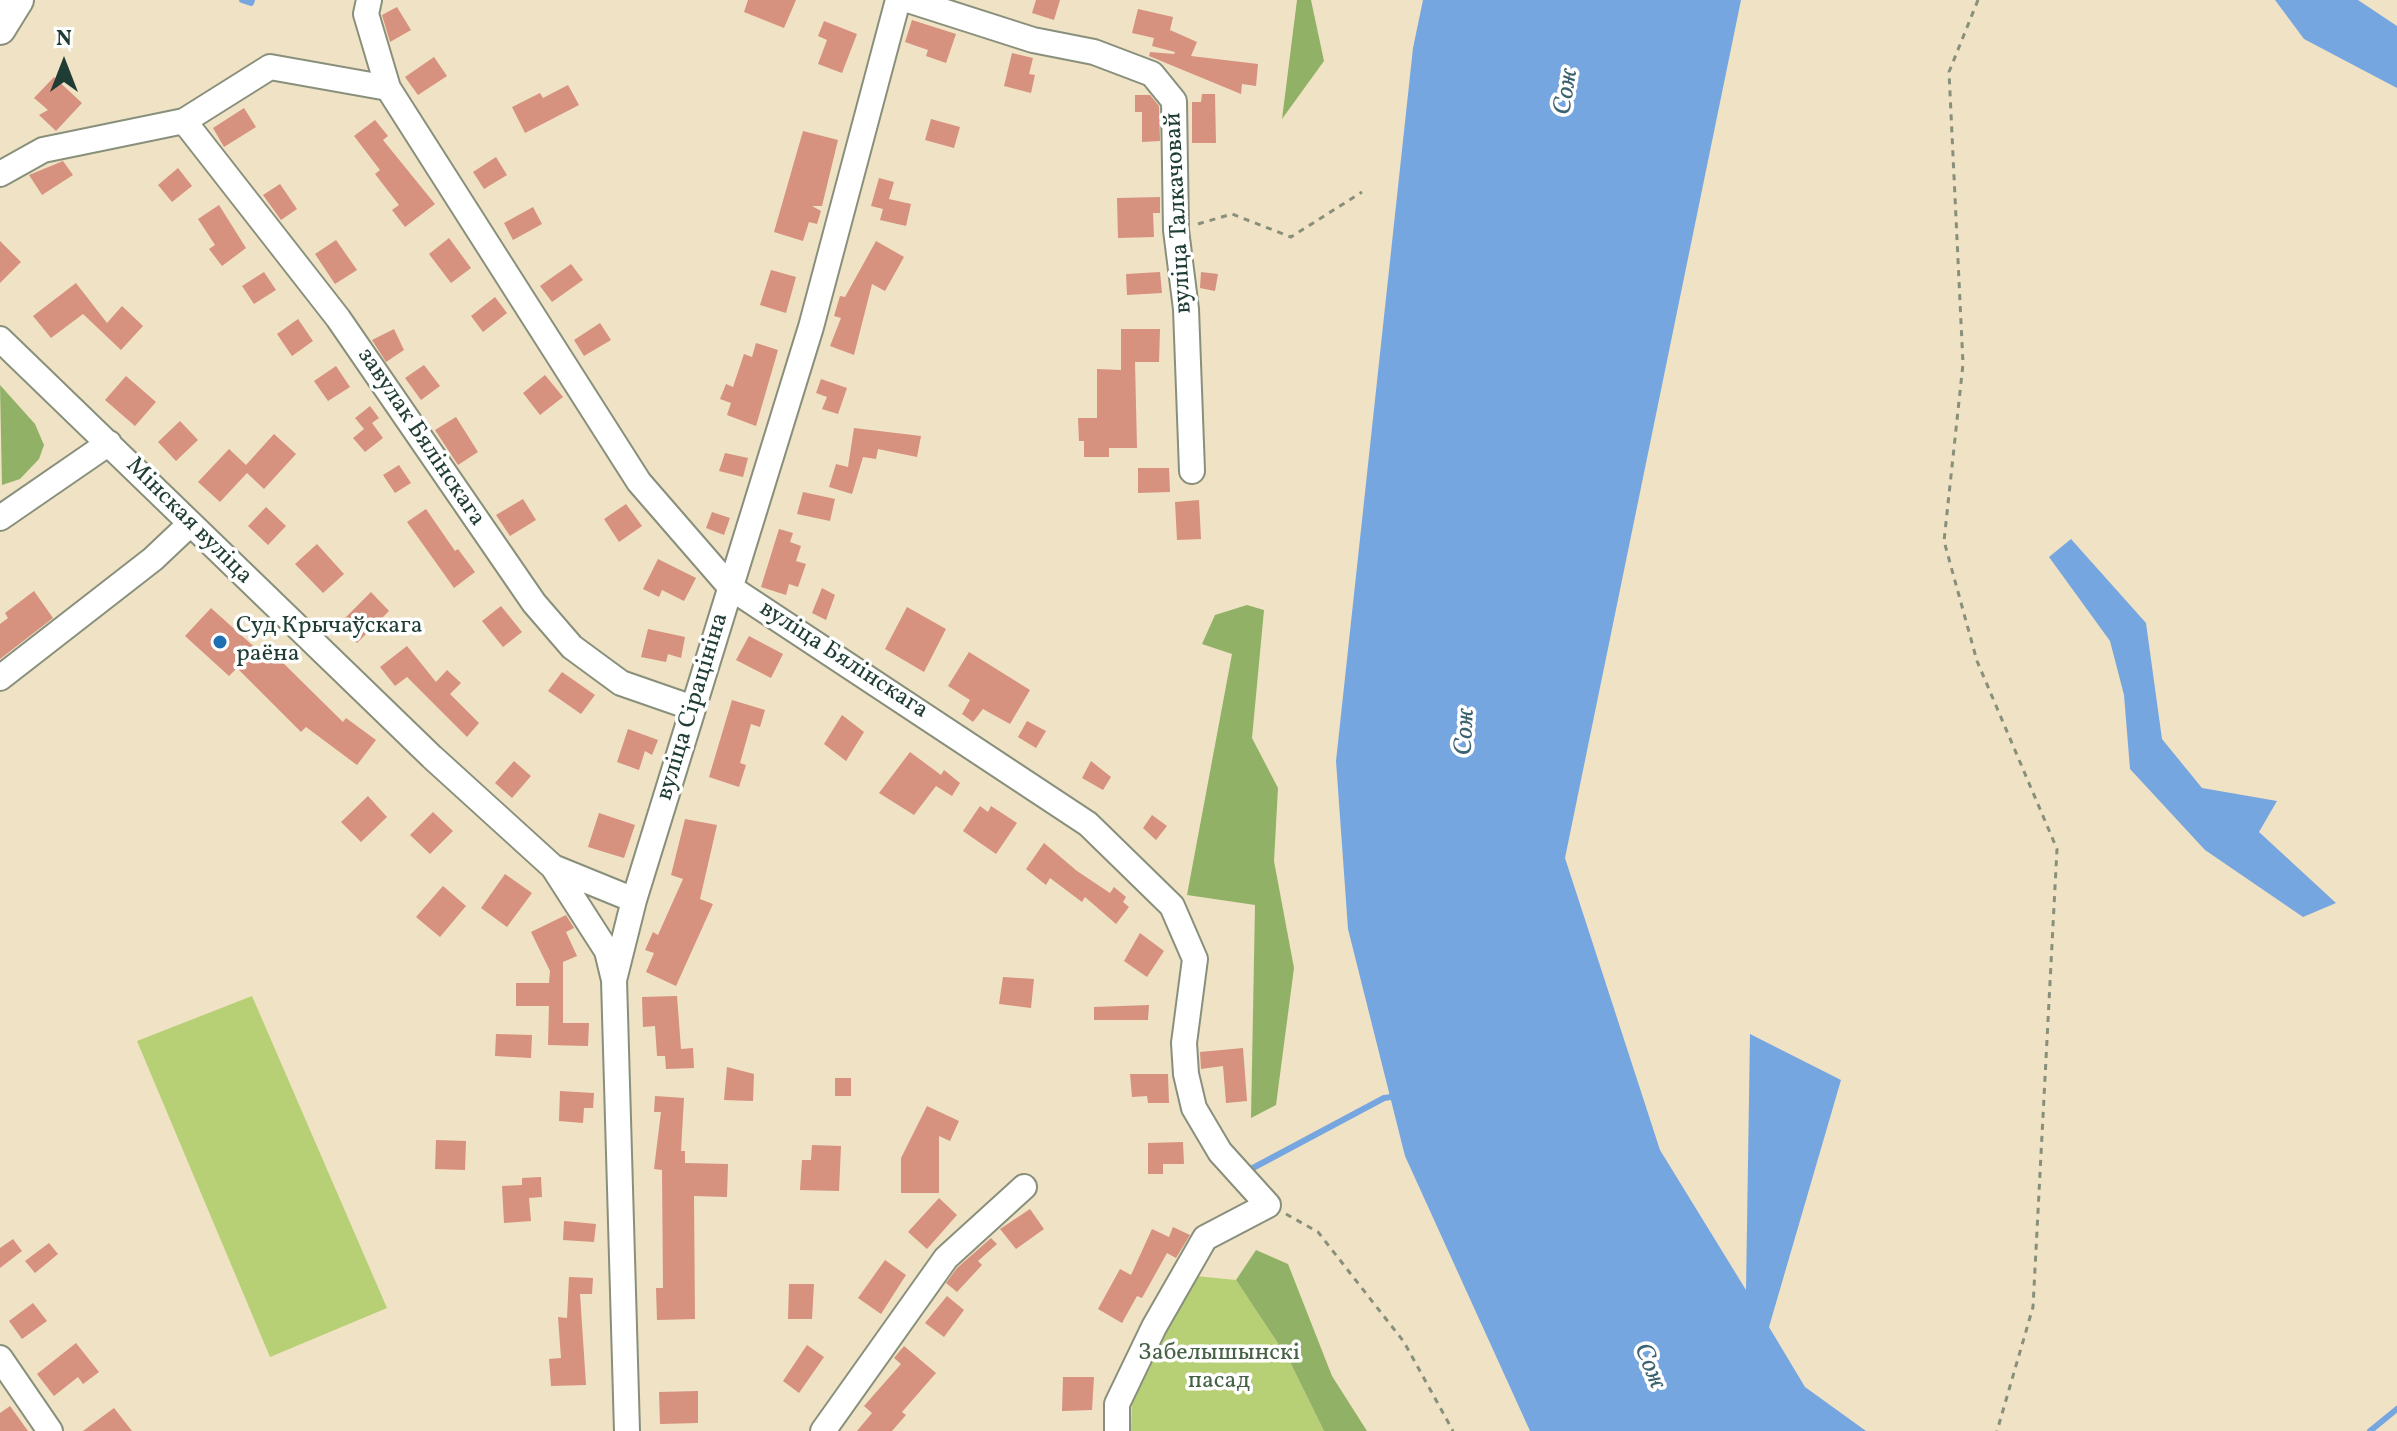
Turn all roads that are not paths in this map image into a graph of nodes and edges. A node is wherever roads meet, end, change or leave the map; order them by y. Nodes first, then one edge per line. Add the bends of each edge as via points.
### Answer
1 (18, 0) edge
2 (369, 0) edge
3 (898, 0) edge
4 (908, 0) edge
5 (0, 29) edge
6 (388, 88) junction
7 (184, 121) junction
8 (0, 174) edge
9 (0, 339) edge
10 (109, 443) junction
11 (1192, 471) dead end
12 (0, 518) edge
13 (190, 524) junction
14 (731, 588) junction
15 (0, 678) edge
16 (693, 708) junction
17 (553, 867) junction
18 (634, 900) junction
19 (614, 980) junction
20 (1024, 1187) dead end
21 (0, 1358) edge
22 (50, 1431) edge
23 (627, 1431) edge
24 (823, 1431) edge
25 (1117, 1431) edge

1 - 5 main road
2 - 6 street, вуліца Бялінскага via 366,14
3 - 14 street, вуліца Сірацініна via 811,327
4 - 11 street, вуліца Талкачовай via 1033,40 1094,52 1152,74 1174,101 1176,230 1186,309
6 - 7 street via 270,67
6 - 14 street, вуліца Бялінскага via 639,482
7 - 8 street via 43,150
7 - 16 street, завулак Бялінскага via 338,318 534,603 572,647 621,683
9 - 10 street, Мінская вуліца
10 - 12 street
10 - 13 street, Мінская вуліца
13 - 15 street
13 - 17 street, Мінская вуліца
14 - 16 street, вуліца Сірацініна
14 - 25 street, вуліца Бялінскага via 1088,824 1172,906 1195,959 1184,1043 1194,1108 1220,1152 1268,1205 1205,1238 1117,1404
16 - 18 street, вуліца Сірацініна
17 - 18 street, Мінская вуліца
17 - 19 street, Мінская вуліца via 607,951
18 - 19 street, вуліца Сірацініна
19 - 23 street, вуліца Сірацініна
20 - 24 street via 946,1258
21 - 22 street

